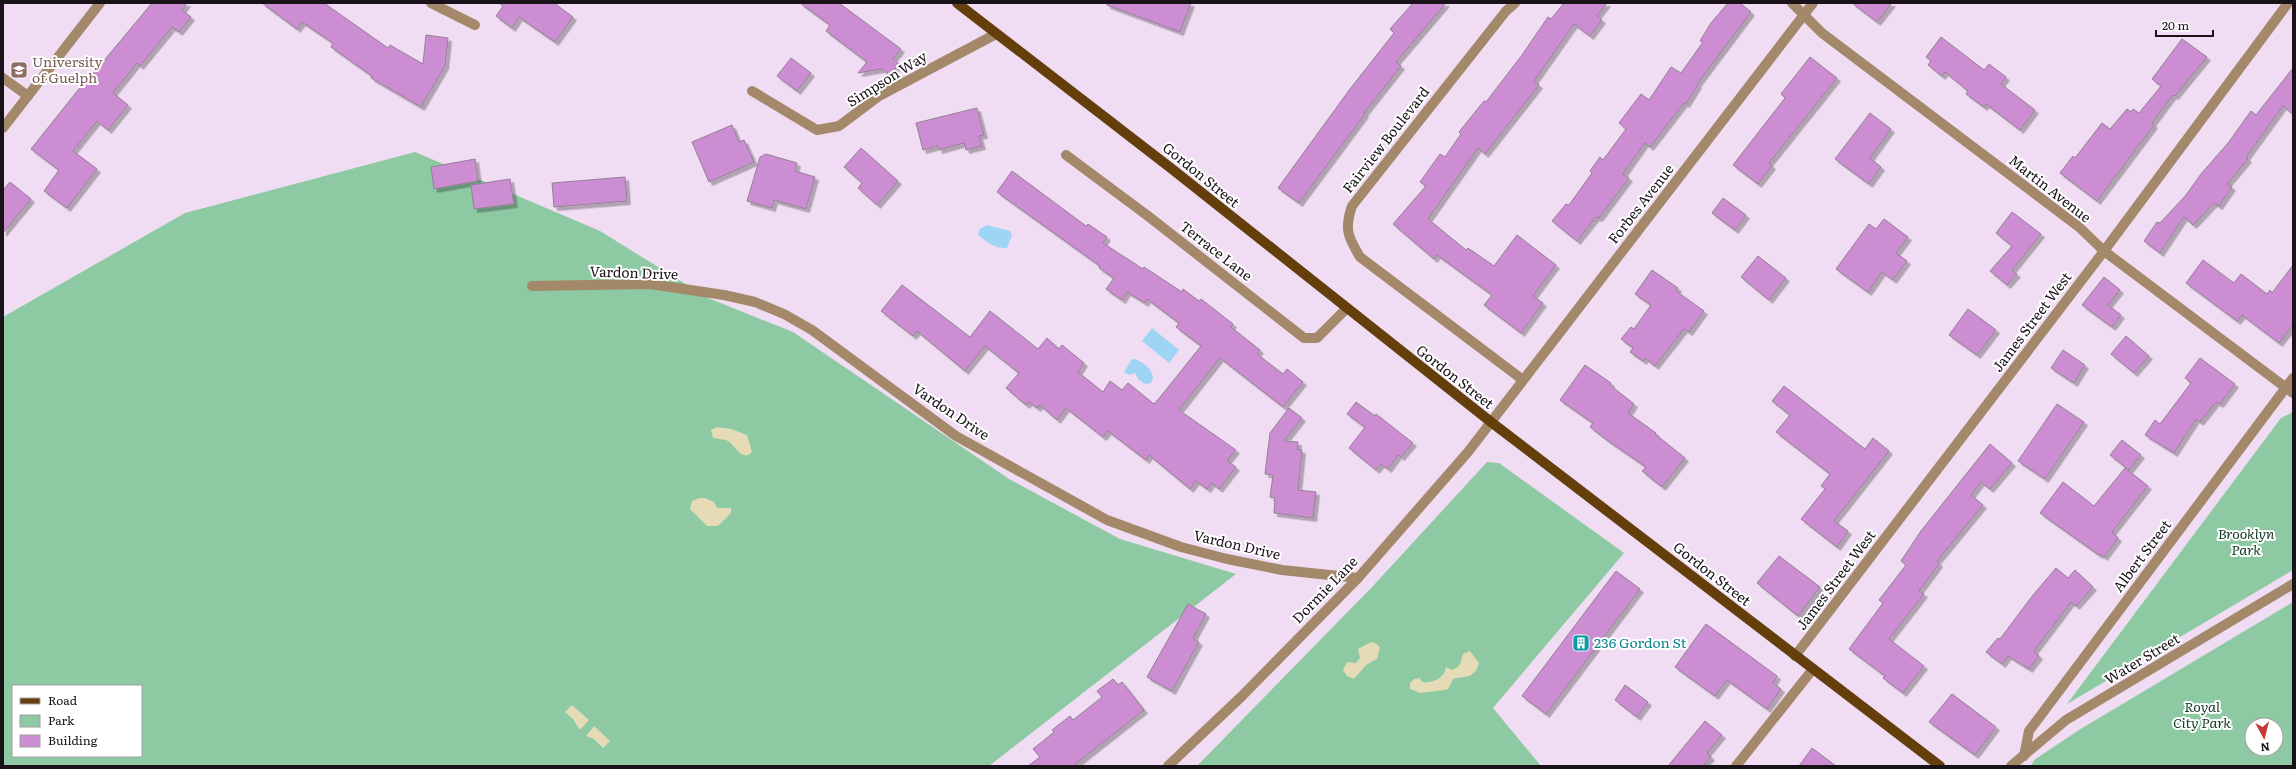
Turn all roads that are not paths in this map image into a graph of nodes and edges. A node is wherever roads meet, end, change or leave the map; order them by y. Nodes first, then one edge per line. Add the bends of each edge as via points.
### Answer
1 (100, 3) edge
2 (431, 3) edge
3 (957, 3) edge
4 (1515, 3) edge
5 (1792, 3) edge
6 (1813, 3) edge
7 (2288, 3) edge
8 (1804, 15) junction
9 (475, 25) dead end
10 (996, 34) junction
11 (3, 78) edge
12 (752, 91) dead end
13 (28, 96) junction
14 (3, 128) edge
15 (1066, 155) dead end
16 (2104, 251) junction
17 (532, 286) dead end
18 (1346, 309) junction
19 (2293, 378) edge
20 (1523, 380) junction
21 (2289, 391) edge
22 (1490, 422) junction
23 (1358, 578) junction
24 (2293, 584) edge
25 (1796, 656) junction
26 (1813, 669) junction
27 (2024, 756) junction
28 (1168, 766) edge
29 (1736, 766) edge
30 (1940, 766) edge
31 (2011, 766) edge

1 - 13 street
2 - 9 street
3 - 10 main road, Gordon Street
4 - 20 street, Fairview Boulevard via 1506,11 1352,206 1347,219 1348,238 1360,257
5 - 8 street, Martin Avenue
6 - 8 street, Forbes Avenue
7 - 16 street, James Street West
8 - 16 street, Martin Avenue via 1822,33 2079,227
8 - 20 street, Forbes Avenue
10 - 12 street, Simpson Way via 879,96 840,126 817,130
10 - 18 main road, Gordon Street
11 - 13 street
13 - 14 street
15 - 18 street, Terrace Lane via 1304,338 1317,338
16 - 21 street, Martin Avenue
16 - 25 street, James Street West
17 - 23 street, Vardon Drive via 650,284 724,294 755,302 784,314 812,330 956,436 1107,520 1181,547 1227,559 1282,570
18 - 22 main road, Gordon Street
19 - 21 street, Albert Street
20 - 22 street, Forbes Avenue
21 - 27 street, Albert Street via 2029,731
22 - 23 street, Dormie Lane via 1468,452
22 - 25 main road, Gordon Street
23 - 28 street, Dormie Lane via 1241,697
24 - 27 street, Water Street via 2066,720
25 - 26 main road, Gordon Street
26 - 29 street
26 - 30 main road, Gordon Street
27 - 31 street, Water Street

